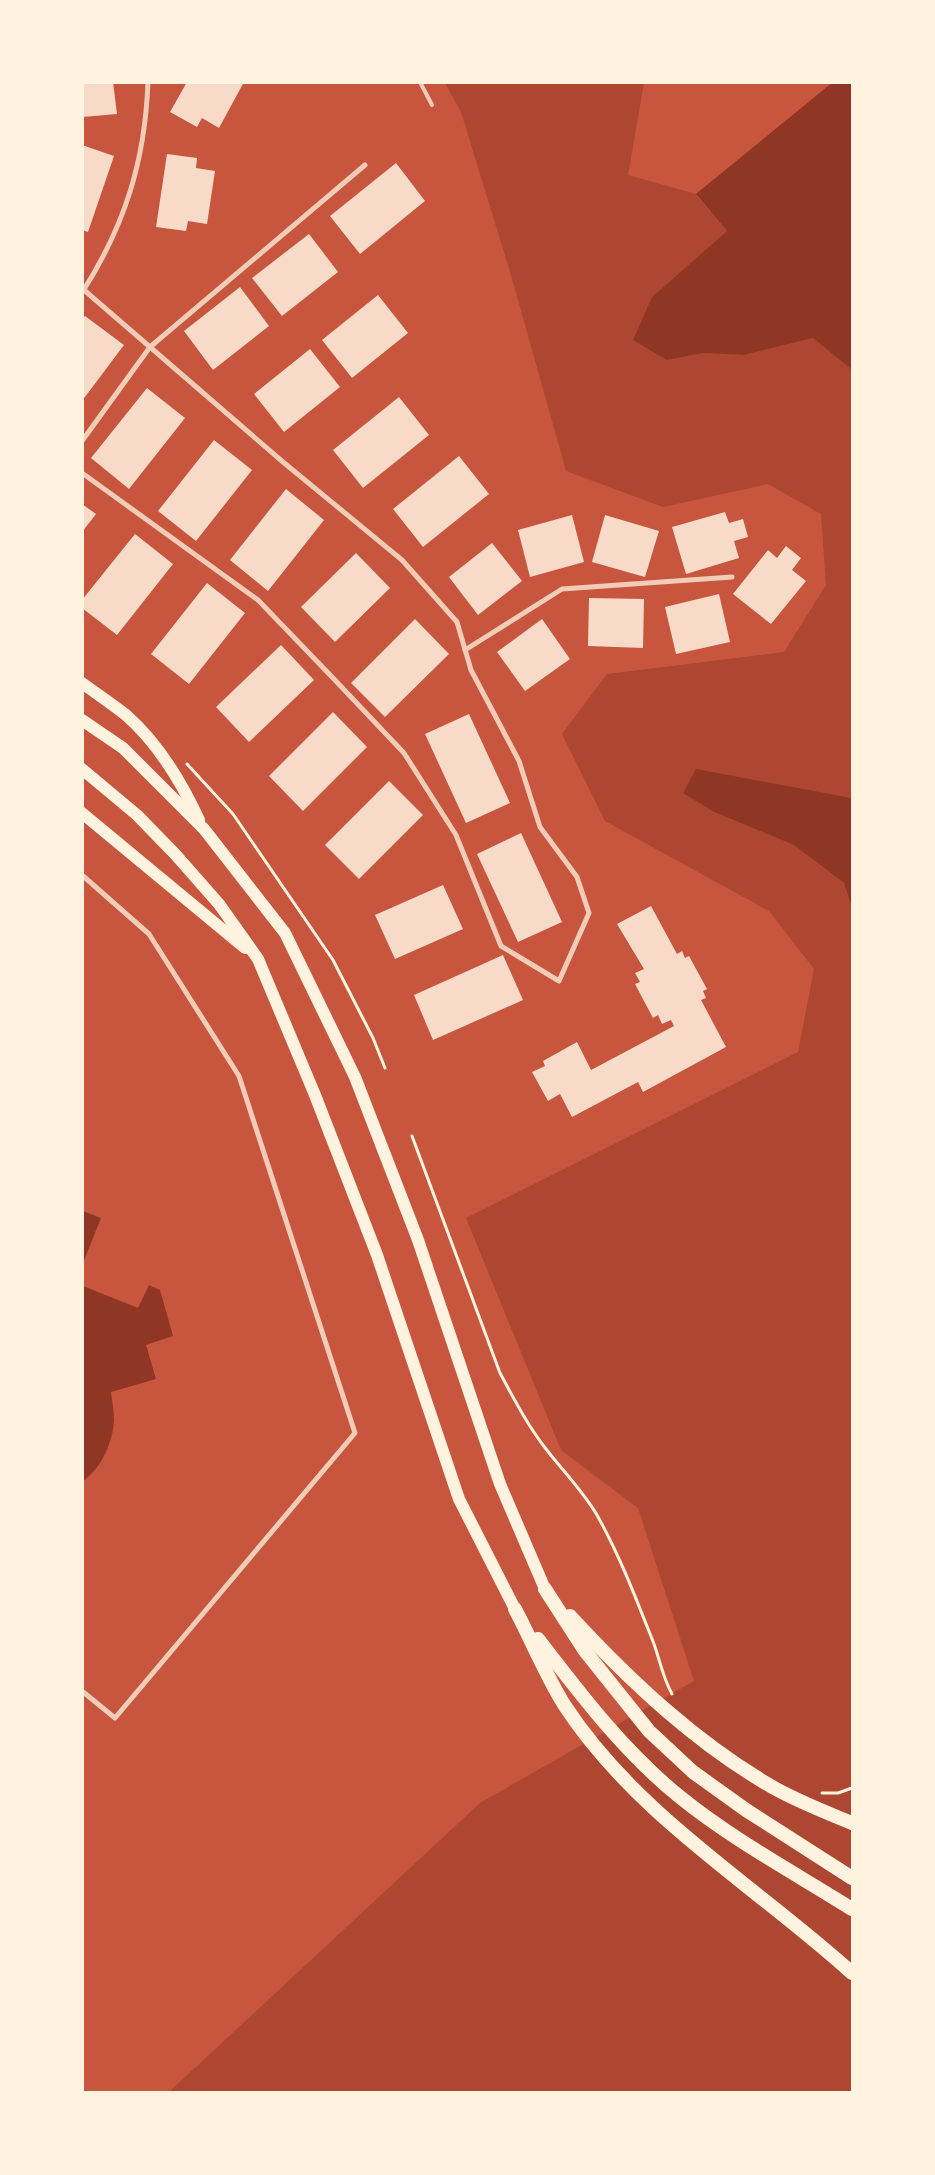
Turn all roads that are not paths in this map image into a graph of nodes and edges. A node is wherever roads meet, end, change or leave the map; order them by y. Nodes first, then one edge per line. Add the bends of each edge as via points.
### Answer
1 (148, 82) edge
2 (420, 82) edge
3 (432, 105) dead end
4 (365, 165) dead end
5 (83, 291) edge
6 (150, 347) junction
7 (82, 441) edge
8 (82, 473) edge
9 (732, 578) dead end
10 (465, 650) junction
11 (82, 683) edge
12 (82, 720) edge
13 (82, 769) edge
14 (82, 813) edge
15 (204, 828) junction
16 (82, 875) edge
17 (258, 959) junction
18 (545, 1590) junction
19 (515, 1609) junction
20 (82, 1691) edge
21 (852, 1823) edge
22 (852, 1878) edge
23 (852, 1909) edge
24 (848, 1969) edge

1 - 5 street via 147,118 139,164 126,208
2 - 3 lane
4 - 6 street
5 - 6 street
6 - 7 street
6 - 10 street via 402,560 457,622
8 - 10 street via 258,600 340,685 404,754 456,835 501,946 559,981 589,912 577,877 540,827 519,762 471,670
9 - 10 street via 562,589
11 - 15 main road via 126,715 148,737 183,785
12 - 15 main road via 123,748
13 - 17 main road via 137,815 175,854 219,904
14 - 17 main road
15 - 18 main road via 285,933 355,1077 418,1240 500,1484
16 - 20 street via 149,934 239,1076 355,1432 115,1718
17 - 19 main road via 377,1255 459,1499
18 - 21 highway via 646,1692 732,1762 777,1789
18 - 22 highway via 616,1692 661,1742 693,1772
19 - 23 highway via 597,1714 680,1797
19 - 24 highway via 565,1706 604,1756 649,1804

